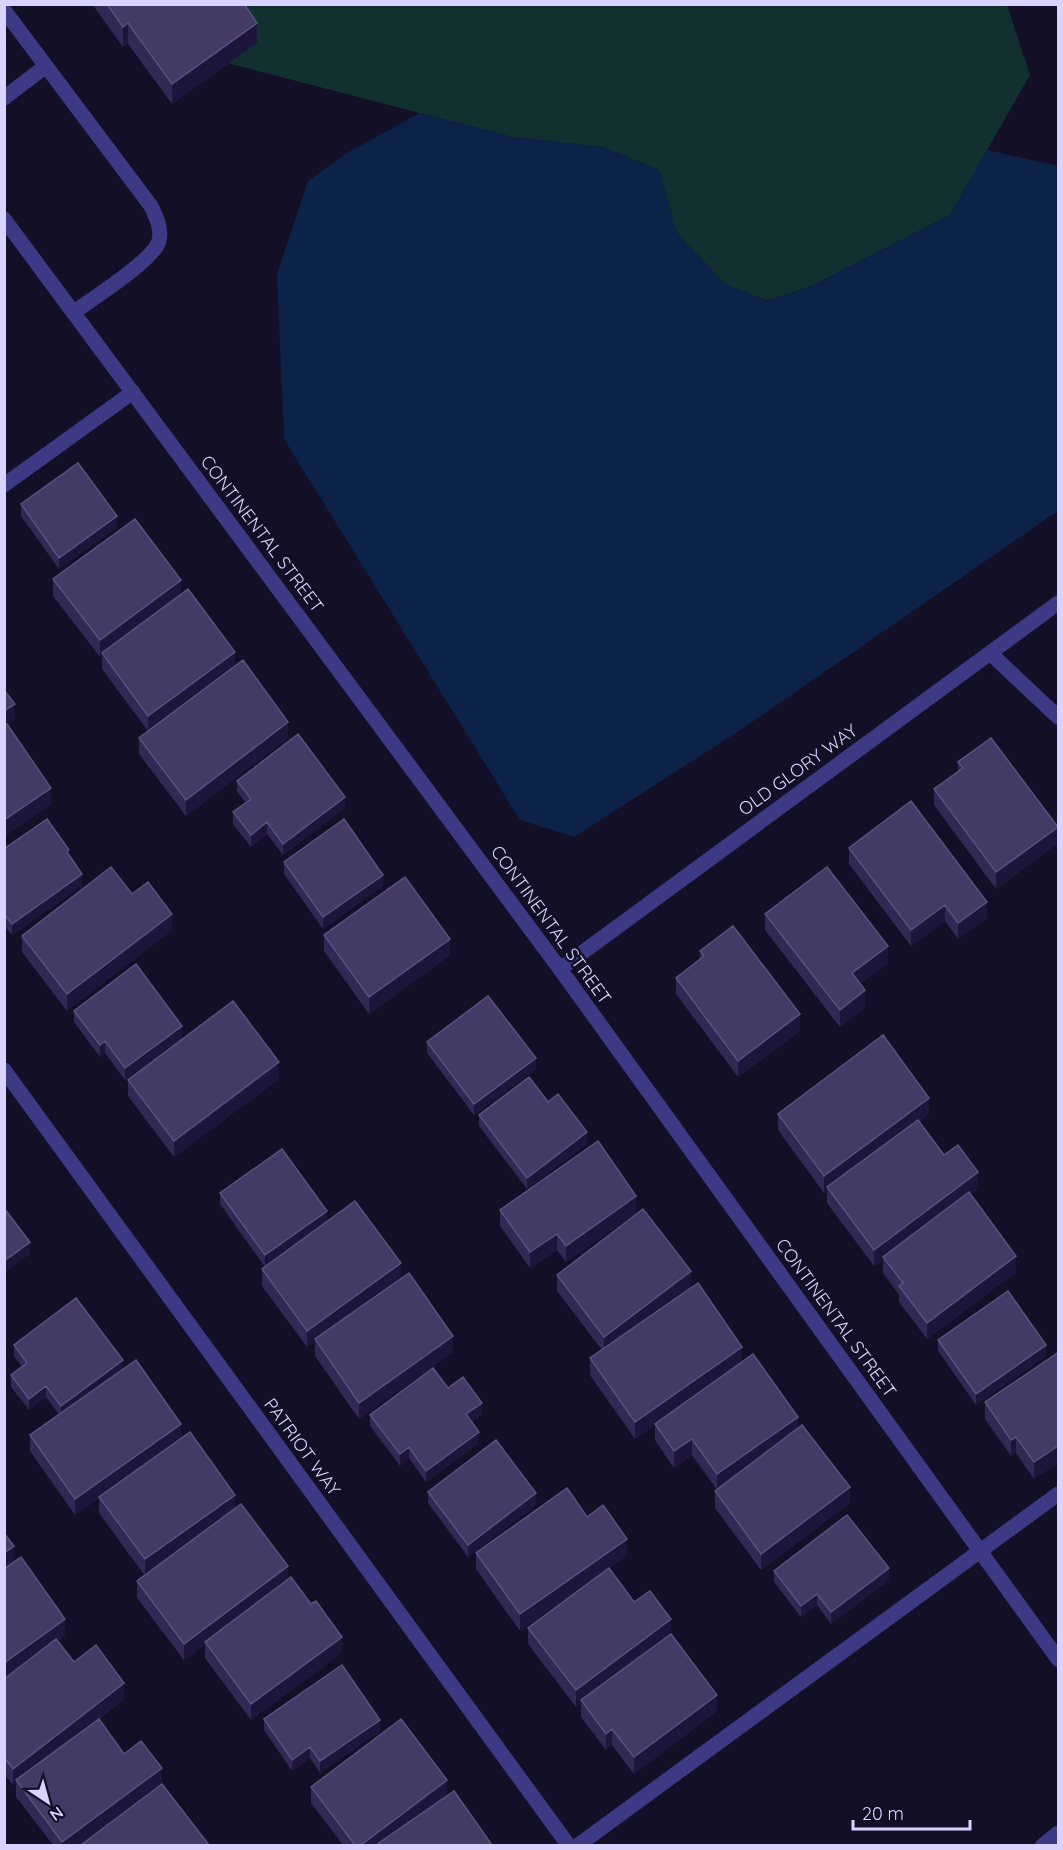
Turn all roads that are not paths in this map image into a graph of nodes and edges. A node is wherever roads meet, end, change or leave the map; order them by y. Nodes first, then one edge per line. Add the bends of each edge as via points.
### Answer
1 (4, 10) edge
2 (46, 66) junction
3 (4, 98) edge
4 (4, 219) edge
5 (74, 312) junction
6 (133, 392) junction
7 (4, 485) edge
8 (1059, 603) edge
9 (990, 653) junction
10 (1059, 717) edge
11 (560, 969) junction
12 (4, 1070) edge
13 (1059, 1494) edge
14 (981, 1552) junction
15 (1059, 1659) edge
16 (1059, 1833) edge
17 (569, 1845) edge
18 (577, 1845) edge
19 (1042, 1845) edge

1 - 2 street
2 - 3 street
2 - 5 street via 159,223 159,241 151,256
4 - 5 street, CONTINENTAL STREET
5 - 6 street, CONTINENTAL STREET
6 - 7 street
6 - 11 street, CONTINENTAL STREET
8 - 9 street, OLD GLORY WAY
9 - 10 street
9 - 11 street, OLD GLORY WAY
11 - 14 street, CONTINENTAL STREET
12 - 17 street, PATRIOT WAY
13 - 14 street
14 - 15 street, CONTINENTAL STREET
14 - 18 street
16 - 19 street

